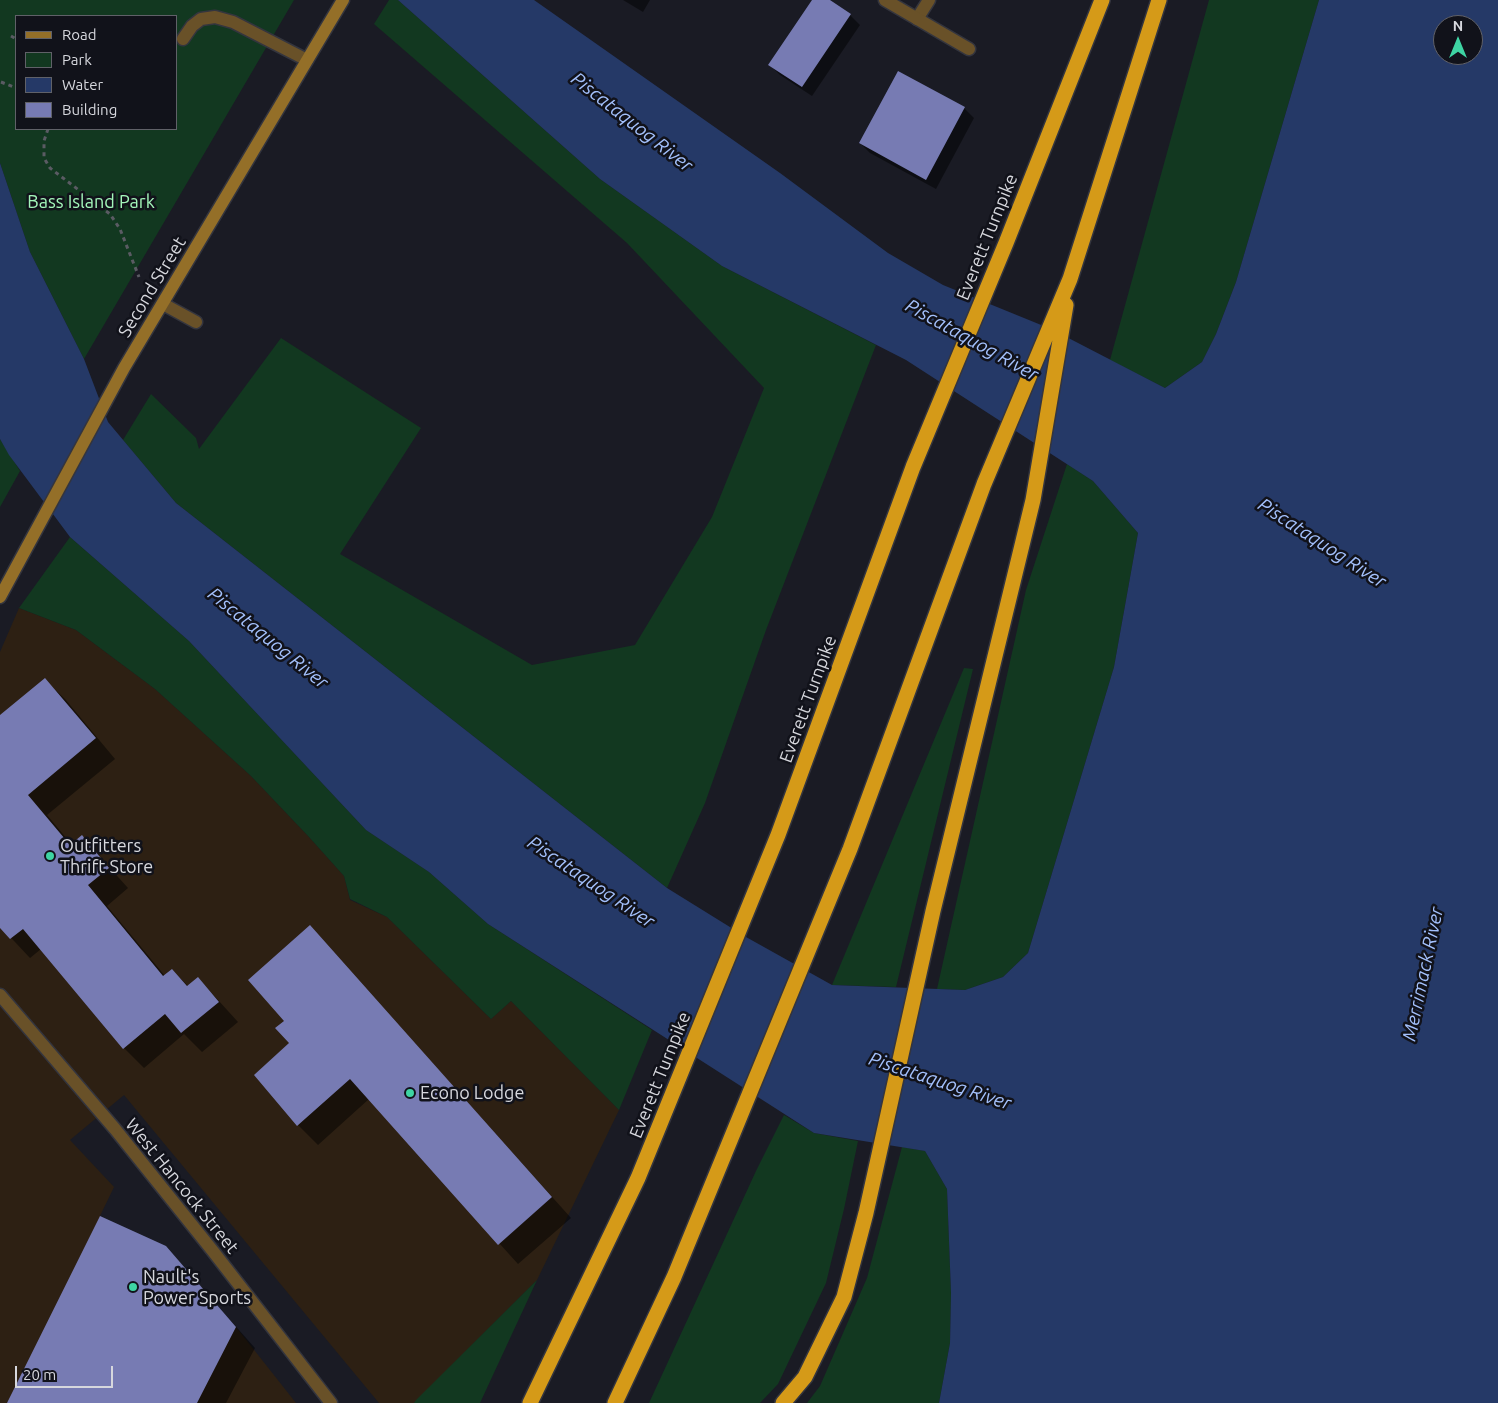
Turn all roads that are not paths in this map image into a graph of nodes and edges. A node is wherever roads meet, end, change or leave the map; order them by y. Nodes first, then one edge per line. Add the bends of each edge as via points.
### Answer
1 (343, 0) edge
2 (884, 0) edge
3 (929, 0) edge
4 (1102, 0) edge
5 (1159, 0) edge
6 (917, 19) junction
7 (183, 39) dead end
8 (969, 49) dead end
9 (307, 60) junction
10 (1070, 279) junction
11 (163, 304) junction
12 (196, 322) dead end
13 (0, 597) edge
14 (0, 996) edge
15 (331, 1403) edge
16 (530, 1403) edge
17 (615, 1403) edge
18 (784, 1403) edge

1 - 9 main road, Second Street
2 - 6 street
3 - 6 street
4 - 16 highway, Everett Turnpike via 913,467 778,835 638,1178
5 - 10 highway
6 - 8 street
7 - 9 street via 201,19 215,17 233,22
9 - 11 main road, Second Street
10 - 17 highway via 984,484 850,849 674,1277
10 - 18 highway via 1033,500 932,911 866,1214 844,1297 805,1377
11 - 12 street
11 - 13 main road, Second Street via 124,368
14 - 15 street, West Hancock Street via 121,1137

